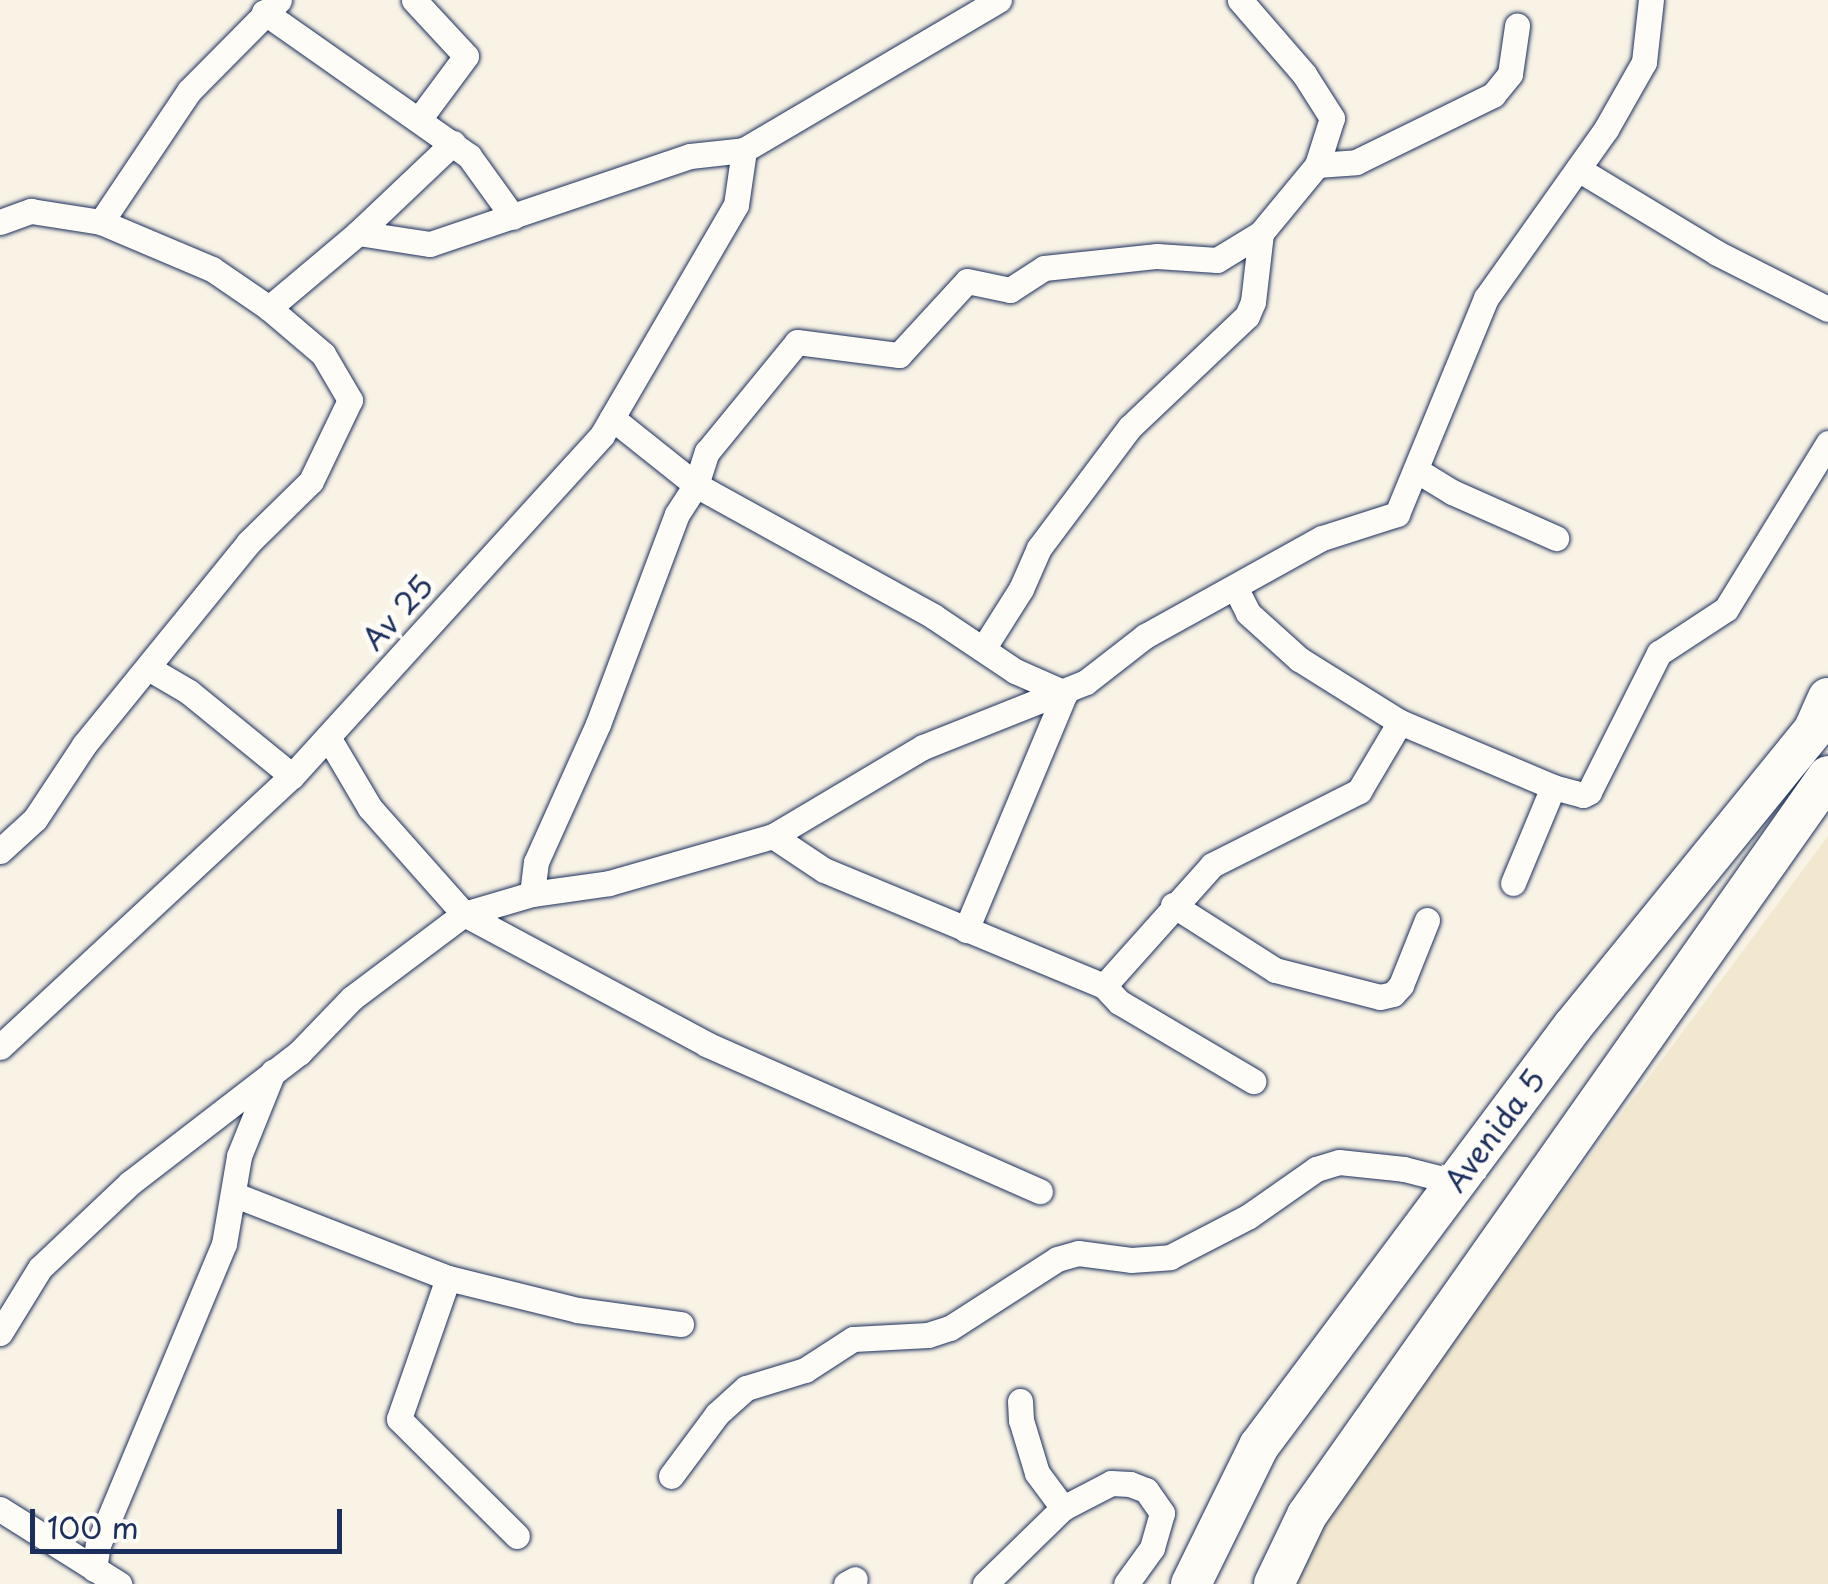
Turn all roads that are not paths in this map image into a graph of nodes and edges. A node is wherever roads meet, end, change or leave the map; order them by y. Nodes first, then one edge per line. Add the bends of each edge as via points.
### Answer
1 (414, 0) edge
2 (999, 0) edge
3 (1240, 0) edge
4 (1651, 0) edge
5 (271, 6) edge
6 (1517, 26) dead end
7 (420, 118) junction
8 (452, 143) junction
9 (744, 150) junction
10 (1318, 165) junction
11 (1578, 169) junction
12 (513, 216) junction
13 (0, 222) edge
14 (101, 222) junction
15 (358, 232) junction
16 (1261, 233) junction
17 (268, 308) junction
18 (1828, 309) edge
19 (612, 418) junction
20 (1828, 443) edge
21 (1416, 470) junction
22 (696, 485) junction
23 (1556, 538) dead end
24 (1235, 587) junction
25 (984, 649) junction
26 (150, 668) junction
27 (1065, 693) junction
28 (1828, 698) edge
29 (1400, 722) junction
30 (328, 738) junction
31 (292, 776) junction
32 (1828, 776) edge
33 (1553, 787) junction
34 (773, 836) junction
35 (0, 851) edge
36 (1513, 883) dead end
37 (532, 894) junction
38 (1173, 905) junction
39 (464, 914) junction
40 (1427, 920) dead end
41 (966, 930) junction
42 (1104, 986) junction
43 (0, 1047) edge
44 (274, 1070) junction
45 (1252, 1081) dead end
46 (1455, 1182) junction
47 (1040, 1191) dead end
48 (235, 1194) junction
49 (448, 1278) junction
50 (680, 1324) dead end
51 (0, 1334) edge
52 (1020, 1400) dead end
53 (671, 1476) dead end
54 (1063, 1508) junction
55 (0, 1509) edge
56 (517, 1536) dead end
57 (94, 1569) junction
58 (118, 1584) edge
59 (985, 1584) edge
60 (1126, 1584) edge
61 (1191, 1584) edge
62 (1274, 1584) edge

1 - 7 street via 466,56
2 - 9 street
3 - 10 street via 1332,118
4 - 11 street via 1644,62
5 - 7 street
5 - 14 street via 188,91
6 - 10 street via 1510,74 1492,94 1356,162
7 - 8 street
8 - 12 street
8 - 15 street
9 - 12 street via 690,156
9 - 19 street, Av 25 via 736,205
10 - 16 street
11 - 18 street
11 - 21 street via 1486,298
12 - 15 street via 430,244
13 - 14 street via 31,211
14 - 17 street via 212,269
15 - 17 street
16 - 22 street via 1218,260 1157,256 1044,268 1010,290 967,281 898,355 798,342 707,452
16 - 25 street via 1247,316 1130,427 1039,548
17 - 26 street via 322,354 350,400 310,481 248,543
19 - 22 street
19 - 30 street, Av 25
20 - 33 street via 1726,609 1659,653 1590,792
21 - 23 street
21 - 24 street via 1397,514 1322,538
22 - 25 street
22 - 37 street via 677,514 598,724 536,862
24 - 27 street via 1145,636
24 - 29 street via 1248,612 1300,660
25 - 27 street
26 - 31 street
26 - 35 street via 84,745 35,819
27 - 34 street via 923,747
27 - 41 street
28 - 46 main road, Avenida 5 via 1814,729
29 - 33 street
29 - 38 street via 1359,790 1212,865
30 - 31 street, Av 25
30 - 39 street via 370,808
31 - 43 street, Av 25
32 - 62 main road via 1307,1515
33 - 36 street
34 - 37 street via 610,883
34 - 41 street via 824,870
37 - 39 street
38 - 40 street via 1275,970 1380,997 1401,985
38 - 42 street
39 - 44 street via 352,998
39 - 47 street via 706,1044
41 - 42 street
42 - 45 street
44 - 48 street via 240,1156
44 - 51 street via 79,1230 40,1268
46 - 53 street via 1340,1162 1316,1169 1249,1216 1170,1256 1078,1253 1057,1260 950,1328 928,1336 852,1339 806,1370 746,1388 717,1414
46 - 61 main road, Avenida 5 via 1260,1446
48 - 49 street
48 - 57 street via 224,1244 98,1545
49 - 50 street via 577,1310
49 - 56 street via 398,1419
52 - 54 street via 1038,1472
54 - 59 street
54 - 60 street via 1111,1484 1146,1490 1162,1513 1160,1529
55 - 57 street
57 - 58 street

